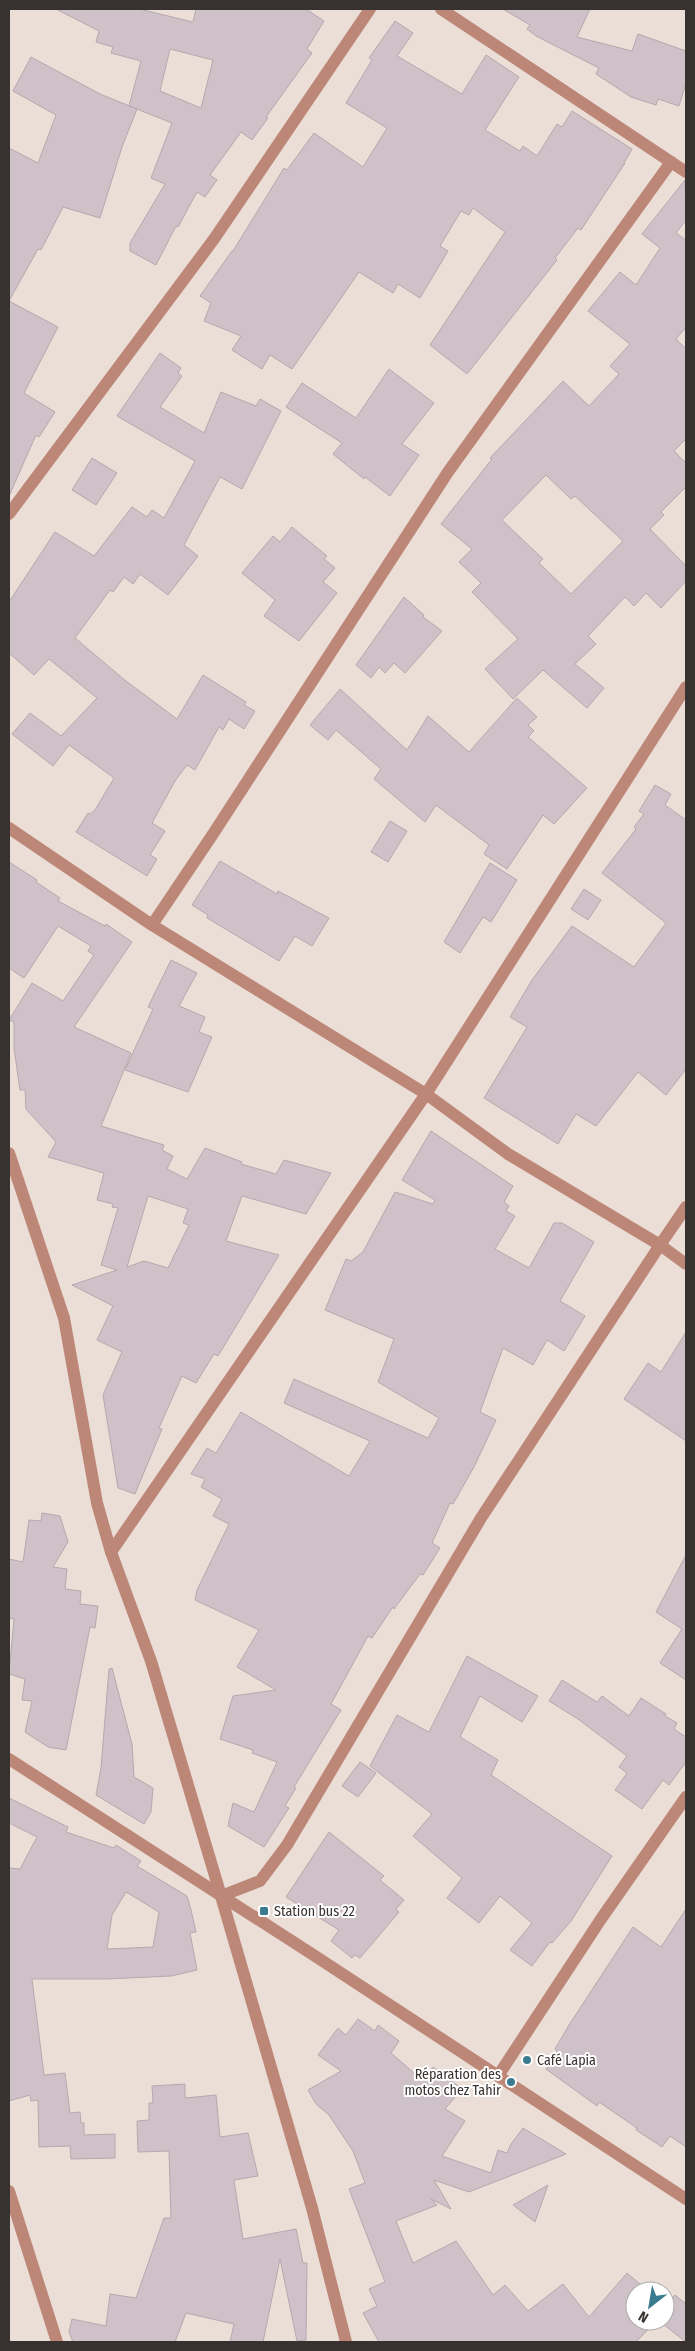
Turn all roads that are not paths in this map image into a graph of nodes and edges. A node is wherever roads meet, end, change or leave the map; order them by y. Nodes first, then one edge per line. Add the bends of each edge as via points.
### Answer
1 (370, 9) edge
2 (441, 9) edge
3 (671, 162) junction
4 (686, 172) edge
5 (9, 514) edge
6 (686, 687) edge
7 (9, 828) edge
8 (152, 925) junction
9 (426, 1094) junction
10 (9, 1153) edge
11 (686, 1207) edge
12 (660, 1245) junction
13 (686, 1264) edge
14 (111, 1552) junction
15 (9, 1759) edge
16 (686, 1797) edge
17 (221, 1896) junction
18 (498, 2076) junction
19 (9, 2191) edge
20 (686, 2199) edge
21 (57, 2342) edge
22 (346, 2342) edge

1 - 5 street via 214,238
2 - 3 street
3 - 4 street
3 - 8 street via 448,472
6 - 9 street
7 - 8 street
8 - 9 street
9 - 12 street via 508,1154
9 - 14 street
10 - 14 street via 64,1318 97,1503
11 - 12 street
12 - 13 street
12 - 17 street via 481,1518 288,1844 260,1881
14 - 17 street via 151,1661
15 - 17 street
16 - 18 street via 600,1919
17 - 18 street
17 - 22 street via 312,2208
18 - 20 street
19 - 21 street

